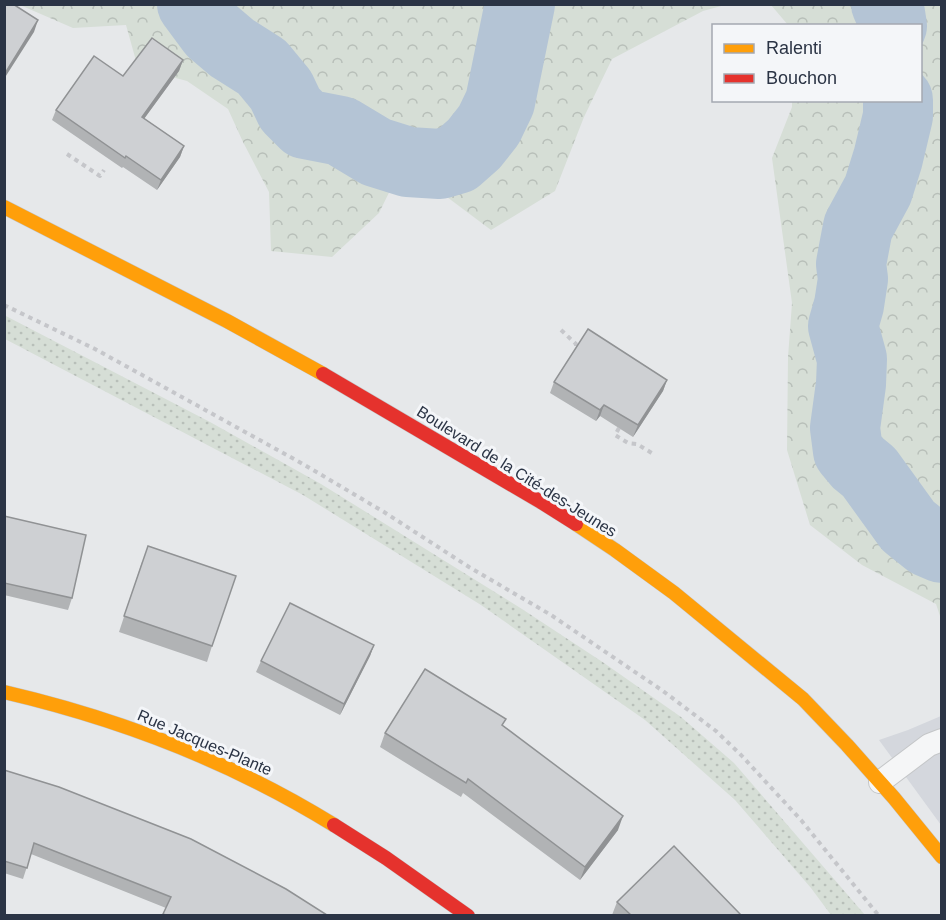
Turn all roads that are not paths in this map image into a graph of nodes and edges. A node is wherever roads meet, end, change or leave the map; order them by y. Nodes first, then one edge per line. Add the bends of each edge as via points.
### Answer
1 (4, 207) edge
2 (4, 692) edge
3 (942, 740) edge
4 (880, 782) junction
5 (942, 857) edge
6 (468, 915) edge

1 - 4 main road, Boulevard de la Cité-des-Jeunes via 227,321 426,433 601,541 674,593 802,699
2 - 6 main road, Rue Jacques-Plante via 110,721 240,772 387,858
3 - 4 lane via 929,745
4 - 5 main road, Boulevard de la Cité-des-Jeunes

